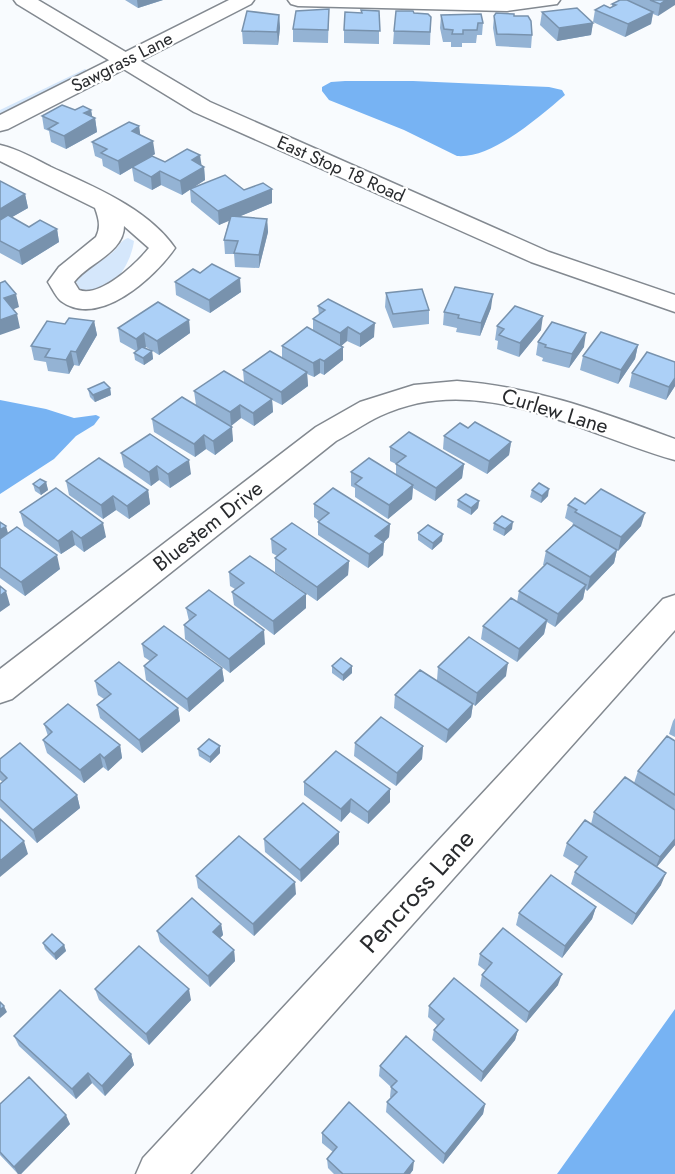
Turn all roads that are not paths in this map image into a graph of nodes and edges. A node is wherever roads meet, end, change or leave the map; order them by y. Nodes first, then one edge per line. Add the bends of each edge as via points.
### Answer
1 (24, 0) edge
2 (209, 0) edge
3 (244, 0) edge
4 (298, 0) edge
5 (550, 0) edge
6 (115, 56) junction
7 (0, 104) edge
8 (0, 123) edge
9 (0, 152) edge
10 (106, 205) dead end
11 (675, 304) edge
12 (432, 390) joint
13 (675, 450) edge
14 (675, 608) edge
15 (0, 689) edge
16 (159, 1174) edge

1 - 6 street, East Stop 18 Road
2 - 6 street, Sawgrass Lane
3 - 6 street, Sawgrass Lane
4 - 5 street via 507,4
6 - 7 street, Sawgrass Lane
6 - 8 street, Sawgrass Lane
6 - 11 street, East Stop 18 Road via 202,107 459,222 540,257
9 - 10 street
12 - 13 street, Curlew Lane via 487,391 528,398
12 - 15 street, Bluestem Drive via 378,404 352,416
14 - 16 street, Pencross Lane

